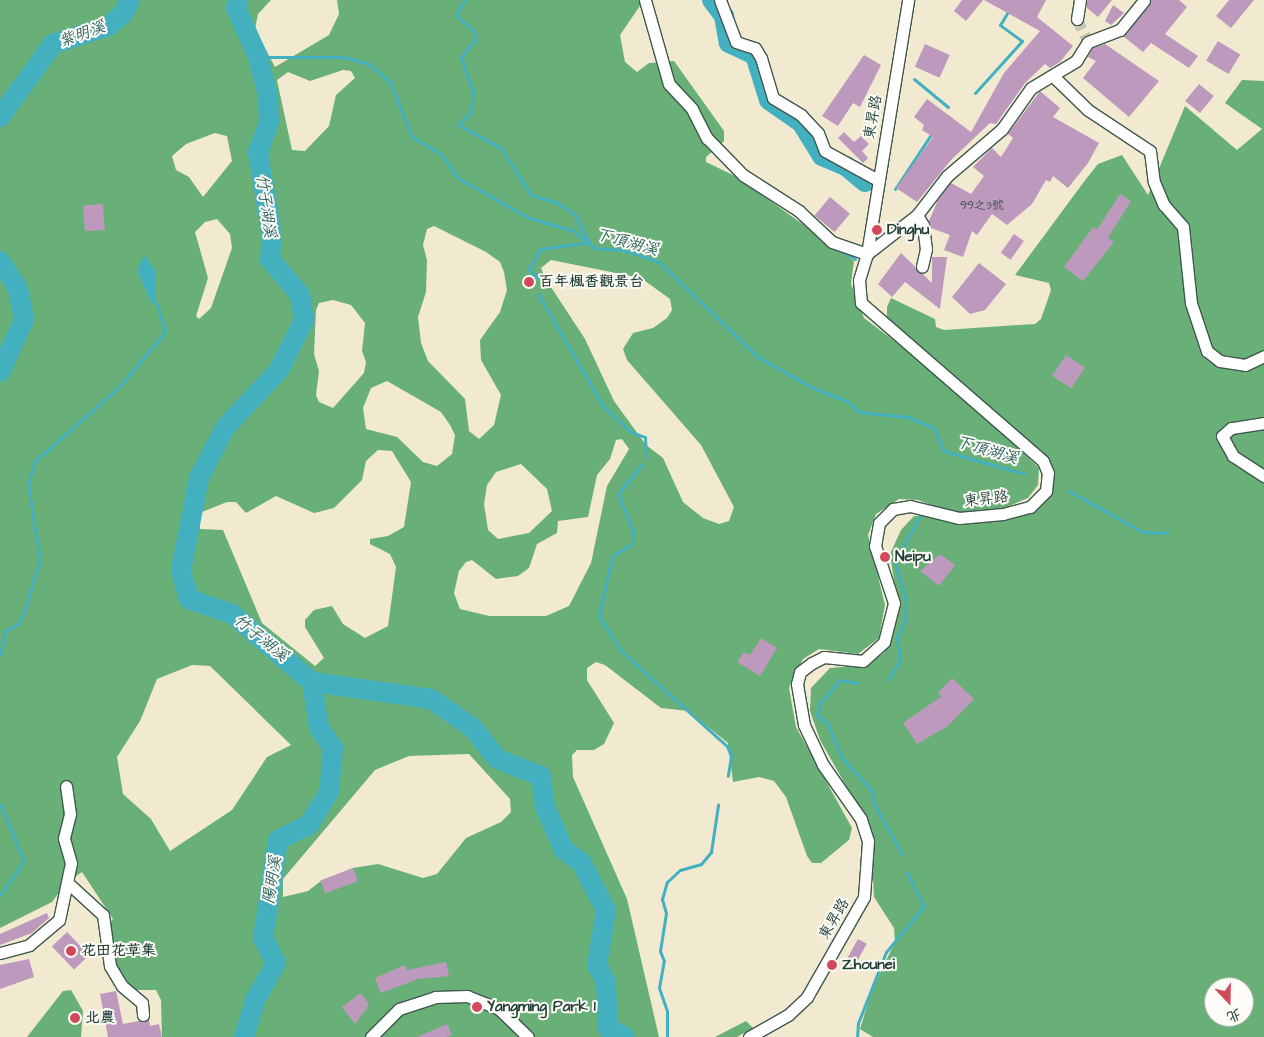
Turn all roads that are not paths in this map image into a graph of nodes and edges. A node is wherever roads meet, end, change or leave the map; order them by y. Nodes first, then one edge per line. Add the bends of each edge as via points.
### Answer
1 (645, 0) edge
2 (720, 0) edge
3 (908, 0) edge
4 (1080, 0) edge
5 (1144, 0) edge
6 (1077, 19) tunnel mouth
7 (1054, 76) junction
8 (878, 180) junction
9 (917, 215) junction
10 (867, 254) junction
11 (922, 267) dead end
12 (1264, 356) edge
13 (1264, 424) edge
14 (1264, 476) edge
15 (66, 786) dead end
16 (69, 884) junction
17 (0, 953) edge
18 (143, 1015) dead end
19 (371, 1037) edge
20 (528, 1037) edge
21 (749, 1037) edge

1 - 10 street via 669,84 692,109 707,138 743,175 799,211 832,242
2 - 8 street via 736,42 754,48 761,58 773,98 801,115 818,132 826,151
3 - 8 street, 東昇路
4 - 6 street
5 - 7 street via 1120,30 1088,42 1076,61
7 - 9 street via 1031,88 1002,129 947,176
7 - 12 street via 1088,110 1150,151 1157,190 1184,226 1191,303 1206,351 1220,361 1245,366
8 - 10 street, 東昇路
9 - 10 street
9 - 11 street via 923,226 926,249
10 - 21 street, 東昇路 via 859,280 861,304 1043,461 1048,473 1046,491 1030,507 1003,514 959,518 910,506 892,509 878,523 876,546 894,603 884,642 864,661 824,658 812,663 800,672 797,684 804,725 823,765 860,820 868,841 864,897 807,996 788,1015
13 - 14 street via 1231,428 1222,436 1234,456
15 - 16 street via 70,814 64,838 71,863
16 - 17 street via 62,893 59,920 50,932 28,945
16 - 18 street via 103,915 110,966 122,986 142,1003
19 - 20 street via 399,1009 435,997 467,996 500,1009

